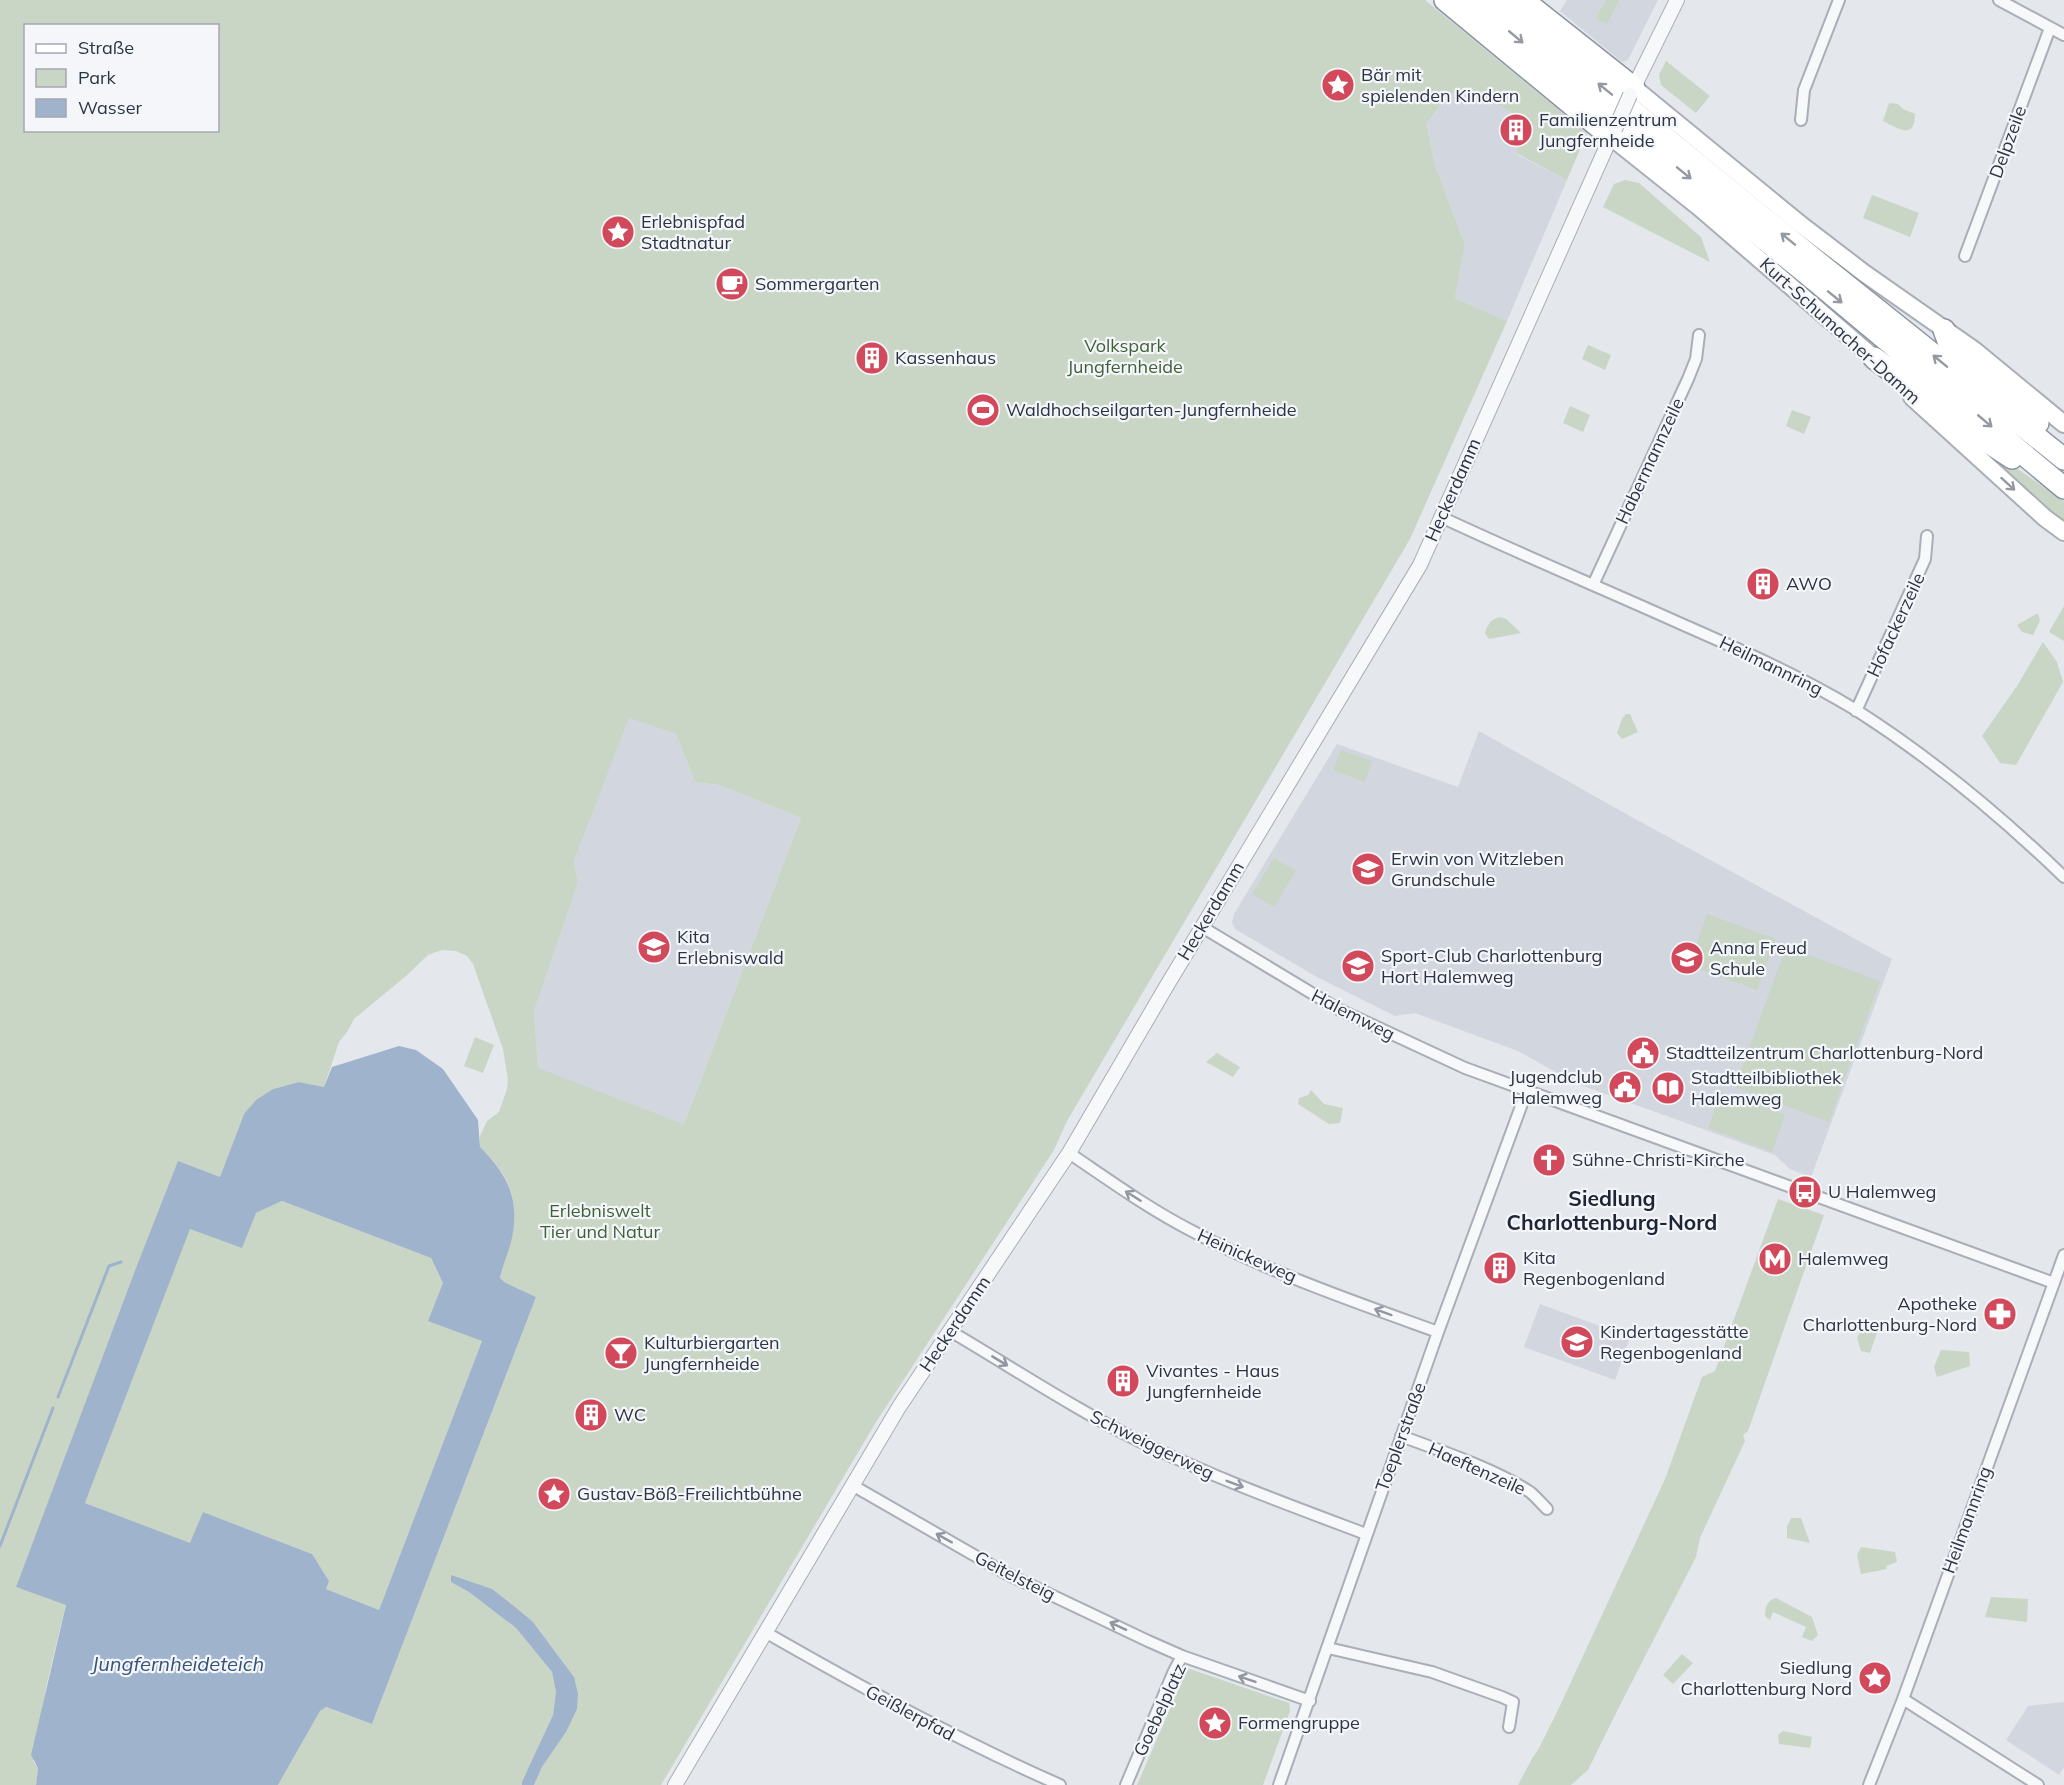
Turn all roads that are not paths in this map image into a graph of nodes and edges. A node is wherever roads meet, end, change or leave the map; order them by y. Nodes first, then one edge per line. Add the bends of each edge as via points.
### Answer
1 (1445, 0) edge
2 (1471, 0) edge
3 (1497, 0) edge
4 (1523, 0) edge
5 (1677, 0) edge
6 (1839, 0) edge
7 (1999, 0) edge
8 (2050, 28) junction
9 (2064, 35) edge
10 (1632, 92) junction
11 (1801, 120) dead end
12 (1613, 133) junction
13 (1965, 256) dead end
14 (1944, 330) junction
15 (1699, 335) dead end
16 (1874, 358) junction
17 (2064, 424) edge
18 (2058, 454) edge
19 (2056, 482) edge
20 (1441, 517) junction
21 (2064, 532) edge
22 (1927, 536) dead end
23 (1593, 585) junction
24 (1856, 711) junction
25 (2064, 877) edge
26 (1202, 927) junction
27 (1527, 1090) junction
28 (1069, 1153) junction
29 (2064, 1255) edge
30 (2054, 1283) junction
31 (950, 1331) junction
32 (1438, 1332) junction
33 (1401, 1436) junction
34 (852, 1485) junction
35 (1547, 1509) dead end
36 (1366, 1534) junction
37 (765, 1632) junction
38 (1328, 1648) junction
39 (1182, 1656) junction
40 (1903, 1699) junction
41 (1310, 1701) junction
42 (1509, 1727) dead end
43 (675, 1785) edge
44 (1060, 1785) edge
45 (1126, 1785) edge
46 (1279, 1785) edge
47 (1869, 1785) edge
48 (2038, 1785) edge

1 - 12 highway
2 -> 19 highway
18 -> 3 highway
4 - 10 highway
5 - 10 street, Heckerdamm
6 - 11 street via 1804,90
7 - 8 street
8 - 9 street
8 - 13 street, Delpzeile
10 - 12 street, Heckerdamm, bridge
10 - 14 main road via 1864,273
12 - 16 main road, Kurt-Schumacher-Damm
12 - 20 street, Heckerdamm
14 - 17 main road
14 - 18 highway via 1950,346 2048,433
15 - 23 street, Habermannzeile via 1688,379
16 - 19 highway via 1983,439
16 -> 21 main road, Kurt-Schumacher-Damm via 1961,442
20 - 23 street, Heilmannring
20 - 26 street, Heckerdamm via 1420,565
22 - 24 street, Hofackerzeile via 1922,567
23 - 24 street, Heilmannring via 1755,656
24 - 25 street, Heilmannring via 1976,798
26 - 27 street, Halemweg via 1338,1010 1465,1068
26 - 28 street, Heckerdamm
27 - 30 street, Halemweg
27 - 32 street, Toeplerstraße
28 - 31 street, Heckerdamm
32 -> 28 street, Heinickeweg via 1319,1288 1194,1232
29 - 30 street, Heilmannring
30 - 40 street, Heilmannring
31 - 34 street, Heckerdamm
31 -> 36 street, Schweiggerweg via 1138,1441 1214,1476
32 - 33 street, Toeplerstraße
33 - 35 street, Haeftenzeile via 1512,1482 1532,1493
33 - 36 street, Toeplerstraße
34 - 37 street, Heckerdamm
39 -> 34 street, Geitelsteig via 1005,1573
36 - 38 street, Toeplerstraße
37 - 43 street, Heckerdamm
37 - 44 street, Geißlerpfad via 894,1705
38 - 41 street, Toeplerstraße
38 - 42 street via 1432,1672 1502,1697 1513,1702
41 -> 39 street, Goebelplatz
39 - 45 street, Goebelplatz
40 - 47 street, Heilmannring
40 - 48 street
41 - 46 street, Toeplerstraße

